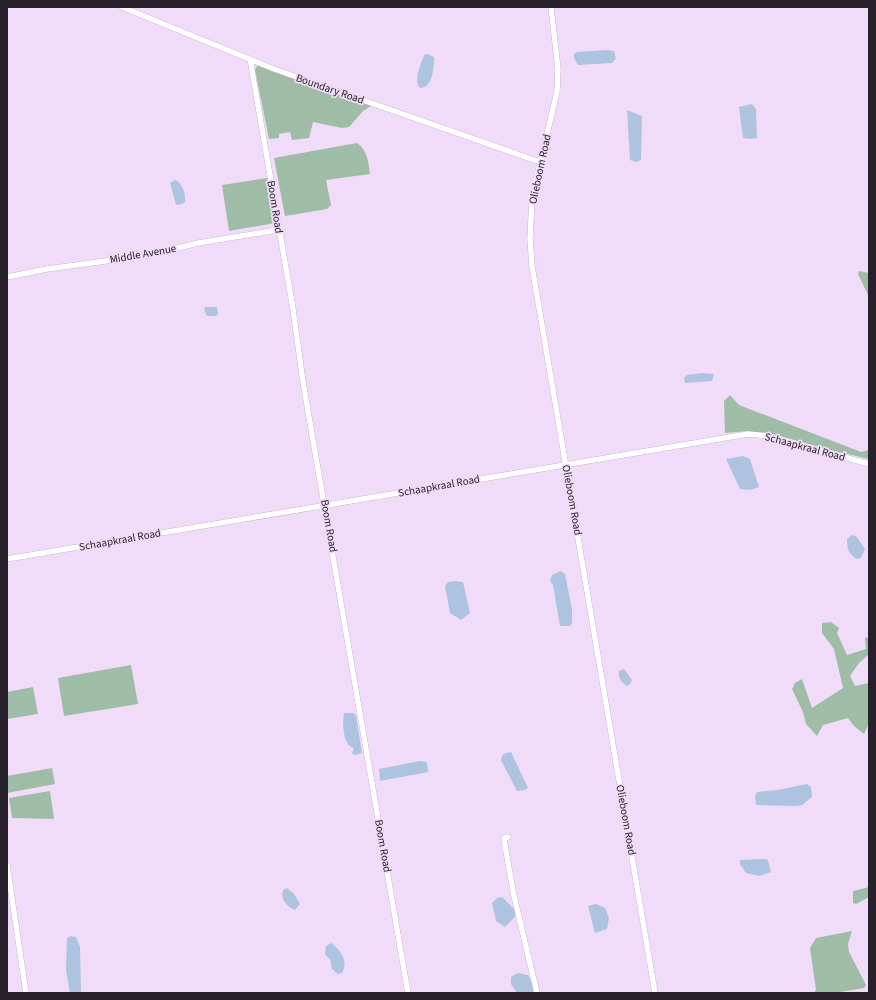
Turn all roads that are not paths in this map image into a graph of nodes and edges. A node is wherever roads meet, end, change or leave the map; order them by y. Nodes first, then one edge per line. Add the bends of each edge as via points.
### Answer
1 (122, 7) edge
2 (551, 7) edge
3 (250, 59) junction
4 (540, 162) junction
5 (278, 230) junction
6 (7, 278) edge
7 (869, 464) edge
8 (566, 465) junction
9 (325, 506) junction
10 (7, 559) edge
11 (508, 836) dead end
12 (7, 865) edge
13 (26, 993) edge
14 (408, 993) edge
15 (537, 993) edge
16 (655, 993) edge

1 - 3 street, Boundary Road
2 - 4 street, Olieboom Road via 558,69 557,92
3 - 4 street, Boundary Road
3 - 5 street, Boom Road
4 - 8 street, Olieboom Road via 532,196 532,266
5 - 6 street, Middle Avenue via 198,243 150,255 48,269
5 - 9 street, Boom Road
7 - 8 street, Schaapkraal Road via 769,436 748,434
8 - 9 street, Schaapkraal Road
8 - 16 street, Olieboom Road
9 - 10 street, Schaapkraal Road
9 - 14 street, Boom Road
11 - 15 street via 504,840 514,896
12 - 13 street

